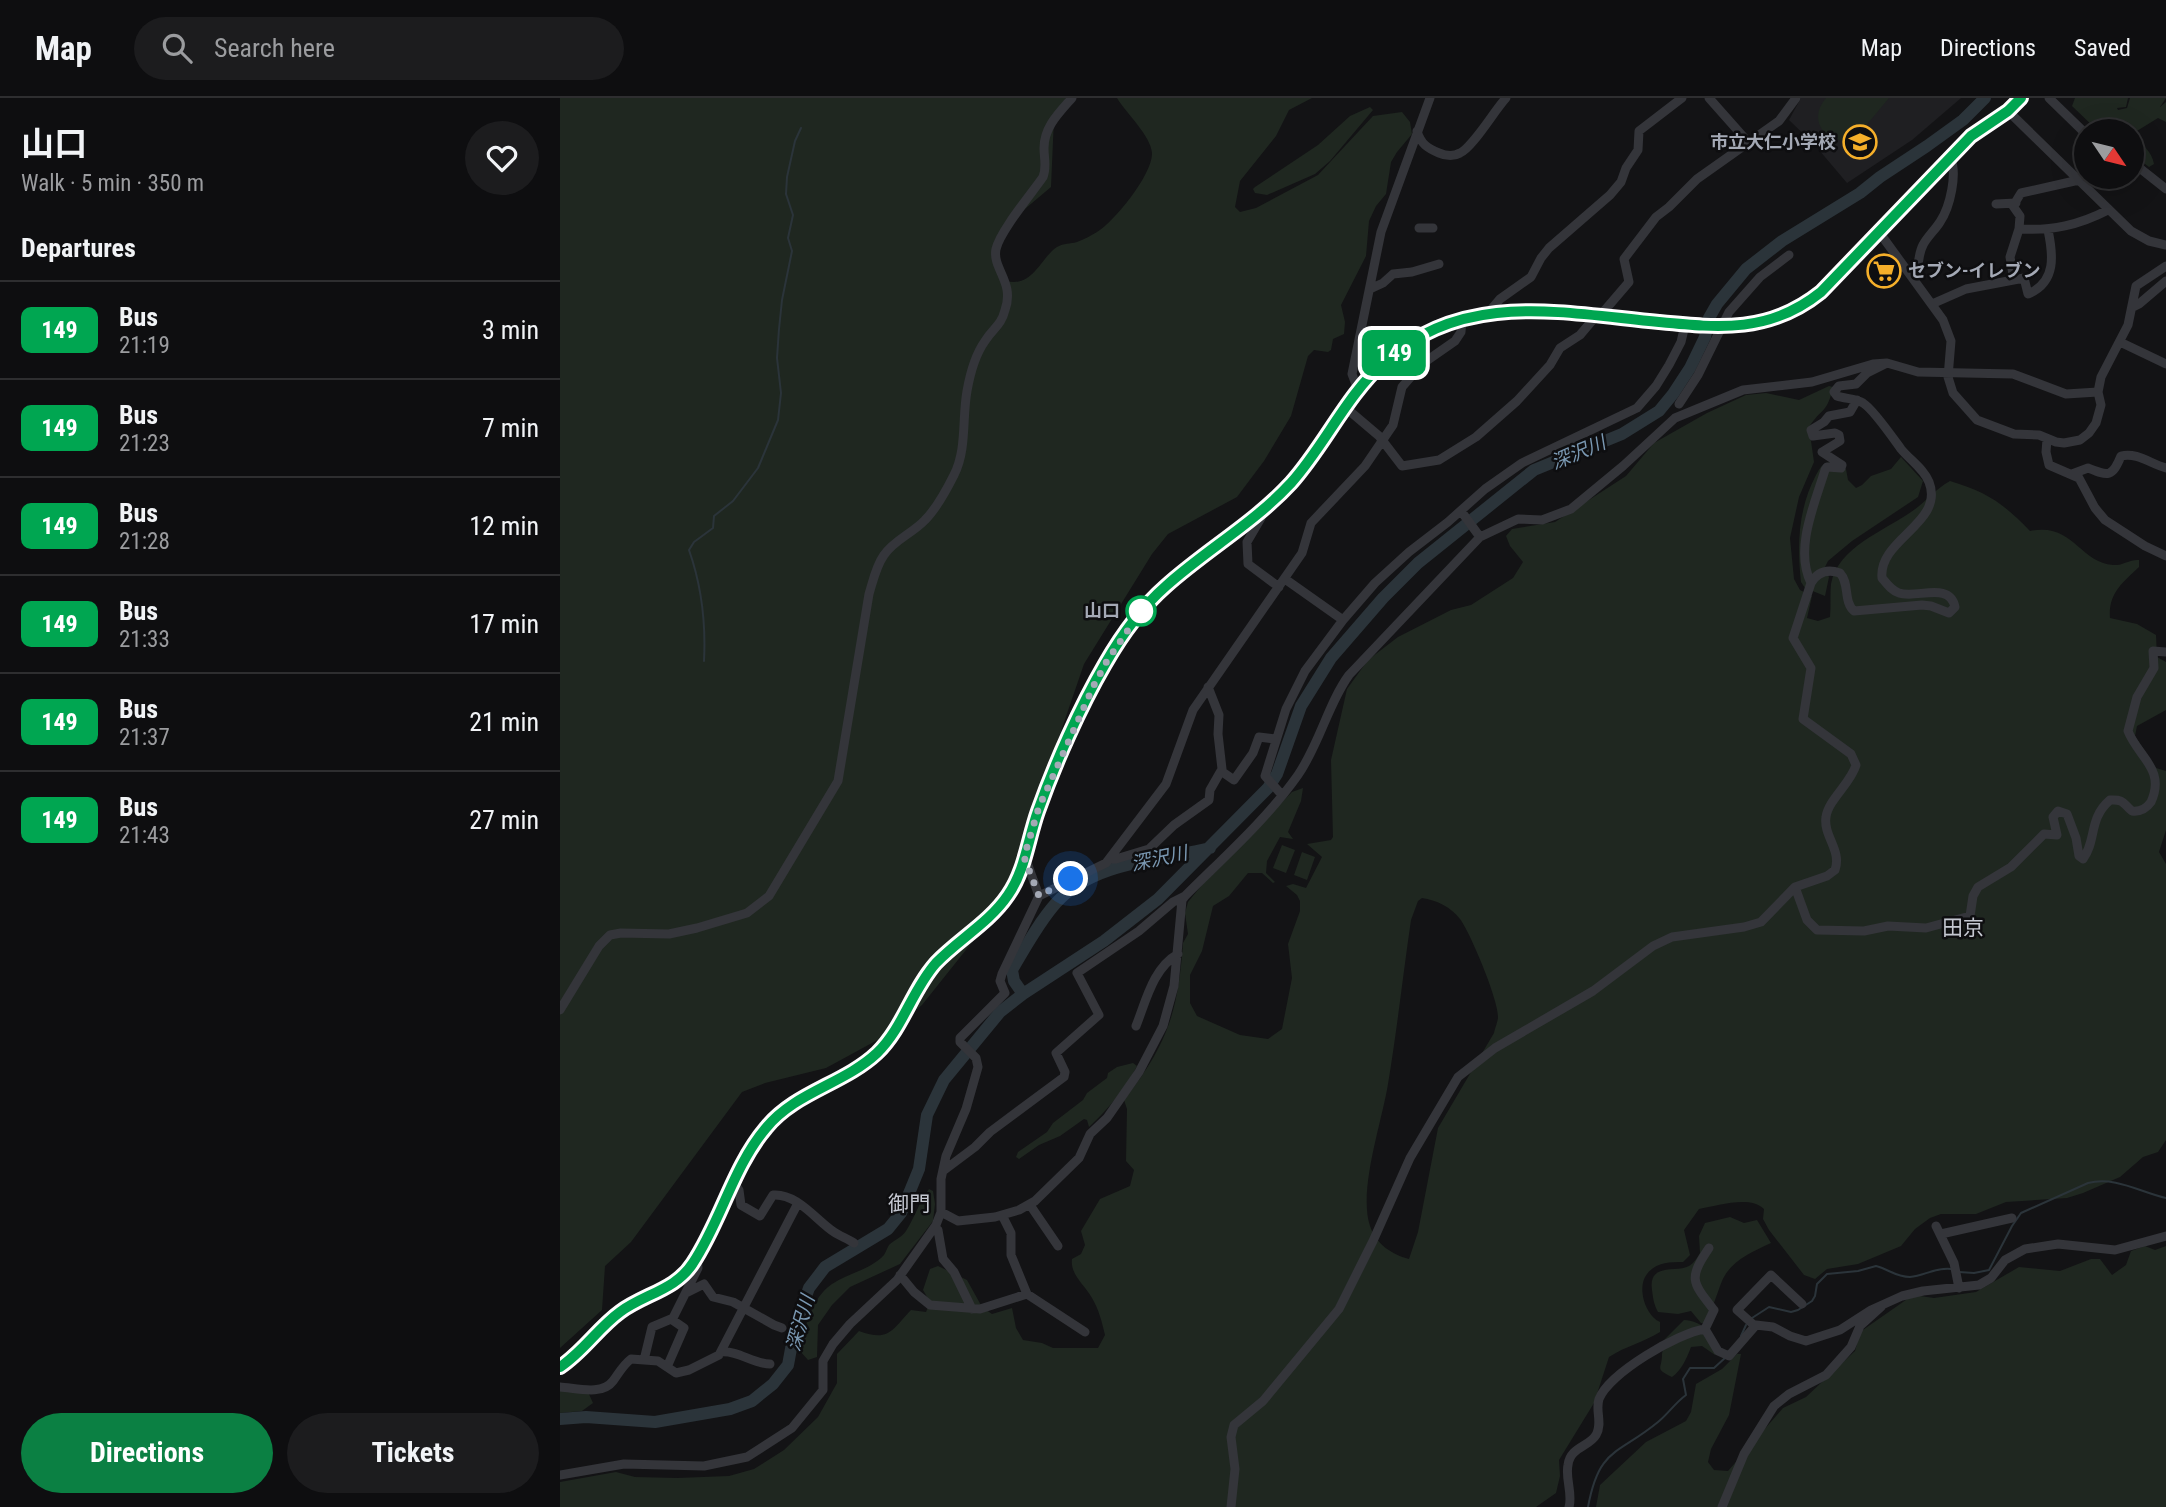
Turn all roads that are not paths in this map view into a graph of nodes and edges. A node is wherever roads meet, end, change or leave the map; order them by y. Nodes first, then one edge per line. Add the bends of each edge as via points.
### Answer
1 (1072, 98) edge
2 (1430, 98) edge
3 (1506, 98) edge
4 (1682, 98) edge
5 (1709, 98) edge
6 (1796, 98) edge
7 (2021, 98) edge
8 (2049, 98) edge
9 (2008, 111) junction
10 (2074, 122) edge
11 (1417, 131) junction
12 (1748, 142) junction
13 (1950, 157) junction
14 (2144, 172) edge
15 (2074, 174) edge
16 (2074, 182) edge
17 (2088, 189) edge
18 (2166, 189) edge
19 (2015, 202) junction
20 (1996, 204) dead end
21 (2108, 210) junction
22 (1419, 228) dead end
23 (1433, 228) dead end
24 (2019, 229) junction
25 (2048, 230) junction
26 (1879, 232) junction
27 (2166, 245) edge
28 (1789, 255) dead end
29 (1439, 264) dead end
30 (2166, 266) edge
31 (1912, 276) junction
32 (2014, 280) junction
33 (2166, 281) edge
34 (1370, 289) junction
35 (1932, 304) junction
36 (2133, 307) junction
37 (1489, 312) junction
38 (1597, 317) junction
39 (1462, 318) junction
40 (1689, 325) junction
41 (1720, 327) junction
42 (2120, 342) junction
43 (1887, 363) junction
44 (2166, 364) edge
45 (1949, 374) junction
46 (1358, 390) junction
47 (2098, 392) junction
48 (1857, 400) junction
49 (1679, 404) dead end
50 (1346, 408) junction
51 (2046, 439) junction
52 (1382, 441) junction
53 (2166, 468) edge
54 (2073, 474) junction
55 (1261, 510) junction
56 (1462, 512) junction
57 (1478, 535) junction
58 (2166, 556) edge
59 (1278, 583) junction
60 (1811, 583) junction
61 (1343, 620) junction
62 (2166, 652) edge
63 (1208, 687) junction
64 (1275, 740) junction
65 (1250, 758) junction
66 (1221, 771) junction
67 (1266, 774) junction
68 (1281, 794) junction
69 (1024, 857) junction
70 (1111, 859) junction
71 (1795, 887) junction
72 (1039, 896) junction
73 (1185, 896) junction
74 (1178, 954) junction
75 (560, 1010) edge
76 (1136, 1026) dead end
77 (943, 1171) junction
78 (734, 1183) junction
79 (798, 1203) junction
80 (1030, 1205) junction
81 (941, 1212) junction
82 (1002, 1215) junction
83 (2012, 1217) dead end
84 (958, 1221) junction
85 (936, 1230) junction
86 (2166, 1236) edge
87 (854, 1243) dead end
88 (1058, 1246) dead end
89 (1709, 1248) dead end
90 (697, 1256) junction
91 (900, 1275) junction
92 (1959, 1288) junction
93 (686, 1293) junction
94 (1027, 1294) junction
95 (1885, 1303) junction
96 (1802, 1304) dead end
97 (744, 1308) junction
98 (972, 1309) junction
99 (672, 1320) junction
100 (1751, 1323) junction
101 (782, 1328) dead end
102 (1704, 1329) junction
103 (1085, 1332) dead end
104 (721, 1352) junction
105 (644, 1360) junction
106 (770, 1364) dead end
107 (560, 1367) edge
108 (667, 1367) junction
109 (560, 1387) edge
110 (560, 1475) edge
111 (1231, 1507) edge
112 (1569, 1507) edge
113 (1722, 1507) edge

1 - 75 street via 1047,132 1044,177 996,249 1008,286 1007,307 1000,325 979,350 972,372 955,474 926,520 885,553 877,568 838,781 769,896 747,913 669,934 610,935
2 - 11 street
3 - 11 street via 1458,155 1428,148
4 - 37 street via 1639,131 1638,150 1605,201 1549,248 1531,277
5 - 12 street
6 - 12 street via 1779,121
7 - 9 main road
8 - 10 street
9 - 13 main road
9 - 15 street
11 - 34 street via 1381,232
12 - 38 street via 1697,179 1647,225 1624,259 1629,282
13 - 26 main road
13 - 31 street via 1955,173 1945,211 1923,245
14 - 18 street
16 - 19 street via 2021,193
17 - 21 street
19 - 20 street
19 - 24 street
21 - 25 street
21 - 27 street via 2141,238
22 - 23 street
24 - 25 street
24 - 32 street via 2010,257
25 - 32 street via 2053,263 2043,284 2028,294 2024,278
26 - 31 street
26 - 41 main road via 1821,292 1800,307 1756,324
28 - 41 street via 1740,297
29 - 34 street via 1393,274
30 - 36 street via 2138,284
31 - 35 street
32 - 35 street via 1966,289
33 - 36 street
34 - 46 street via 1352,374
35 - 45 street via 1951,341
36 - 42 street
37 - 38 main road
37 - 39 main road
38 - 40 main road
38 - 52 street via 1560,348 1517,401 1448,455 1402,466
39 - 46 main road via 1436,327 1398,350
39 - 52 street via 1455,341 1427,360 1402,387 1393,425
40 - 41 main road
40 - 56 street via 1656,386 1637,408 1530,458 1485,489
41 - 49 street
42 - 44 street
42 - 47 street
43 - 45 street
43 - 48 street via 1856,384 1836,388 1837,396
43 - 57 street via 1812,382 1743,390 1680,416 1571,509 1542,520 1518,519
45 - 47 street via 2013,374 2066,394
45 - 51 street via 1954,393 1977,420 2014,434
46 - 50 main road
47 - 51 street via 2099,414 2085,437 2064,443
48 - 60 street via 1850,412 1829,416 1811,430 1812,436 1839,435 1840,441 1822,452 1842,467 1825,470 1806,537
48 - 60 street via 1924,473 1932,492 1914,528 1887,555 1882,578 1900,594 1942,592 1955,607 1949,613 1922,605 1854,611 1840,573 1819,573
50 - 52 street
50 - 55 main road via 1290,484
51 - 54 street via 2049,464
52 - 59 street via 1360,472 1311,523 1304,550
53 - 54 street via 2125,454 2111,473 2088,468
54 - 58 street via 2105,520
55 - 59 street via 1247,542 1248,564
55 - 69 main road via 1162,589 1125,633 1094,685 1058,764
56 - 57 street
56 - 61 street via 1385,574
57 - 68 street via 1349,675 1306,762
59 - 61 street
59 - 63 street
60 - 71 street via 1793,638 1811,668 1803,719 1851,754 1856,765 1826,815 1837,855 1835,870
61 - 64 street via 1305,671
62 - 71 street via 2153,651 2154,668 2141,688 2128,731 2159,769 2157,796 2137,812 2124,802 2110,800 2093,825 2083,859 2067,814 2055,812 2057,835 2044,834 2011,867 1978,887 1970,916 1926,928 1817,930 1807,920
63 - 66 street via 1219,715
63 - 70 street via 1193,710 1166,784
64 - 65 street via 1259,737
64 - 67 street
65 - 66 street via 1234,780
65 - 67 street
66 - 70 street via 1209,800 1153,846
67 - 68 street
68 - 73 street
69 - 72 street
69 - 78 main road via 1004,901 937,963 885,1044 862,1065 776,1117 760,1135
70 - 72 street
71 - 111 street via 1761,922 1672,937 1653,946 1600,986 1494,1048 1458,1077 1410,1158 1339,1309 1263,1401 1234,1425
72 - 77 street via 1007,961 1000,981 1005,993 960,1042 976,1058 978,1067
73 - 74 street
73 - 77 street via 1077,973 1099,1014 1056,1053 1064,1077
74 - 76 street via 1164,965
74 - 80 street via 1170,1004 1147,1058 1107,1118 1090,1134 1079,1157
77 - 81 street
78 - 79 street via 741,1205 760,1216 775,1195
78 - 90 main road
79 - 87 street
79 - 97 street
80 - 82 street
80 - 88 street
81 - 84 street
81 - 85 street
82 - 84 street
82 - 94 street
83 - 92 street via 1938,1230
84 - 85 street
85 - 91 street
85 - 98 street via 943,1259
86 - 92 street via 2115,1251 2037,1245 2015,1253 1979,1285
89 - 102 street via 1694,1279 1714,1310
90 - 93 street via 698,1268
90 - 107 main road via 678,1280 617,1314
91 - 98 street via 930,1305
91 - 110 street via 833,1345 822,1368 823,1390 792,1428 747,1457 704,1466 629,1464
92 - 95 street via 1912,1293
93 - 97 street via 704,1284 713,1297
93 - 99 street
94 - 98 street
94 - 103 street
95 - 100 street via 1840,1330 1806,1341
95 - 113 street via 1860,1326 1850,1347 1826,1375 1774,1406 1744,1454
96 - 100 street via 1771,1275 1737,1310
97 - 101 street
97 - 104 street
99 - 105 street via 652,1327
99 - 108 street via 684,1328
100 - 102 street via 1727,1356 1718,1351
102 - 112 street via 1632,1364 1609,1385 1599,1400 1600,1429 1594,1440 1572,1453 1567,1464
104 - 106 street
104 - 108 street via 682,1372 673,1373
105 - 108 street
105 - 109 street via 628,1360 603,1389

